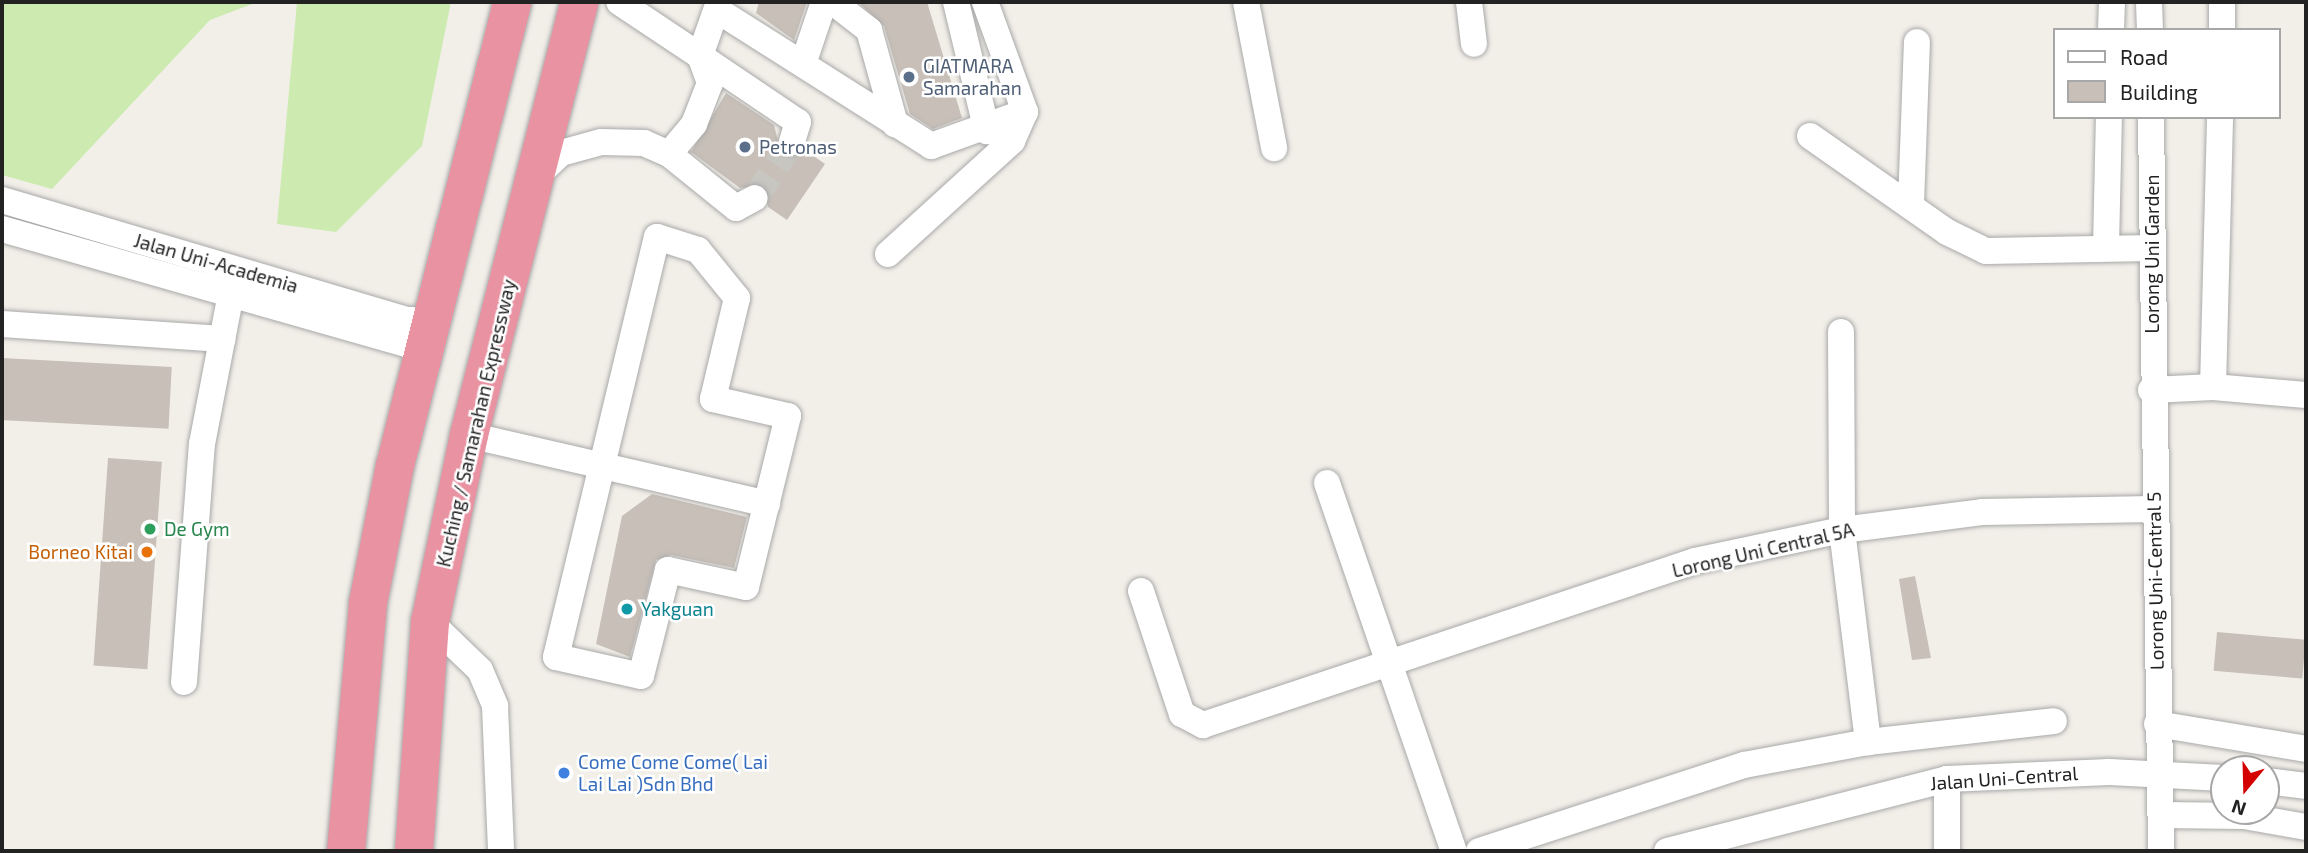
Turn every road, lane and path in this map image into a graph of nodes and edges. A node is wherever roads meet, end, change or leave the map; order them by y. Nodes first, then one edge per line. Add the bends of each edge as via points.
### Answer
1 (512, 2) edge
2 (579, 2) edge
3 (619, 2) edge
4 (824, 2) edge
5 (833, 2) edge
6 (956, 2) edge
7 (985, 2) edge
8 (1246, 2) edge
9 (1469, 2) edge
10 (2112, 2) edge
11 (2149, 2) edge
12 (2222, 2) edge
13 (718, 6) edge
14 (2111, 28) edge
15 (2150, 28) edge
16 (2222, 28) edge
17 (1917, 42) dead end
18 (1474, 44) dead end
19 (700, 56) junction
20 (803, 64) junction
21 (1025, 112) junction
22 (2109, 119) edge
23 (2151, 119) edge
24 (2220, 119) edge
25 (895, 124) junction
26 (987, 131) junction
27 (1810, 136) dead end
28 (792, 142) dead end
29 (1273, 148) dead end
30 (669, 154) junction
31 (537, 176) junction
32 (755, 198) dead end
33 (2, 200) edge
34 (1911, 204) junction
35 (2, 229) edge
36 (2106, 246) junction
37 (2153, 248) junction
38 (888, 254) dead end
39 (231, 293) junction
40 (2, 324) edge
41 (1841, 332) dead end
42 (428, 338) junction
43 (222, 339) junction
44 (2213, 387) junction
45 (2151, 390) junction
46 (2306, 395) edge
47 (469, 435) junction
48 (604, 465) junction
49 (1327, 483) dead end
50 (768, 504) junction
51 (2153, 509) junction
52 (1842, 530) junction
53 (1141, 591) dead end
54 (430, 622) junction
55 (1388, 668) junction
56 (184, 682) dead end
57 (2054, 721) dead end
58 (2157, 724) junction
59 (1868, 742) junction
60 (2306, 749) edge
61 (2160, 772) junction
62 (2210, 777) edge
63 (1947, 779) junction
64 (2280, 783) edge
65 (2306, 786) edge
66 (2161, 815) junction
67 (2306, 827) edge
68 (346, 851) edge
69 (414, 851) edge
70 (501, 851) edge
71 (1454, 851) edge
72 (1479, 851) edge
73 (1667, 851) edge
74 (1947, 851) edge
75 (2161, 851) edge

1 - 42 highway
2 - 31 highway, Kuching / Samarahan Expressway
3 - 19 street
4 - 20 street
5 - 25 street via 869,30
6 - 26 street
7 - 21 street
8 - 29 street
9 - 18 street
10 - 14 street
11 - 15 street
12 - 16 street
13 - 19 street
13 - 20 street
17 - 34 street
19 - 28 street via 798,122
19 - 30 street via 710,83 694,124
20 - 25 street
21 - 26 street
21 - 38 street via 1012,141
22 - 36 street
23 - 37 street, Lorong Uni Garden
24 - 44 street
25 - 26 street via 931,146
27 - 34 street
30 - 31 street via 644,143 601,142 561,152
30 - 32 street via 736,208
31 - 47 highway, Kuching / Samarahan Expressway
33 - 42 street, Jalan Uni-Academia via 408,320
34 - 36 street via 1986,251
35 - 39 street, Jalan Uni-Academia
36 - 37 street
37 - 45 street, Lorong Uni Garden
39 - 42 street, Jalan Uni-Academia via 407,344
39 - 43 street
40 - 43 street
41 - 52 street
42 - 68 highway via 368,603
43 - 56 street via 202,444
44 - 45 street
44 - 46 street
45 - 51 street, Lorong Uni-Central 5
47 - 48 street
47 - 54 highway, Kuching / Samarahan Expressway
48 - 50 street
48 - 50 street via 556,656 568,659 641,676 668,570 746,587
48 - 50 street via 657,237 698,250 737,298 713,399 788,416
49 - 55 street
51 - 52 street, Lorong Uni Central 5A via 1982,512
51 - 58 street, Lorong Uni-Central 5
52 - 55 street, Lorong Uni Central 5A via 1695,561
52 - 59 street
53 - 55 street, Lorong Uni Central 5A via 1182,714 1191,723 1203,725
54 - 69 highway, Kuching / Samarahan Expressway
54 - 70 street via 480,670 495,706
55 - 71 street
57 - 59 street
58 - 60 street
58 - 61 street, Lorong Uni-Central 5
59 - 72 street via 1744,765
61 - 62 street, Jalan Uni-Central
61 - 63 street, Jalan Uni-Central
61 - 66 street, Lorong Uni-Central 5
63 - 73 street, Jalan Uni-Central
63 - 74 street
64 - 65 street
66 - 67 street via 2244,816
66 - 75 street, Lorong Uni-Central 5

